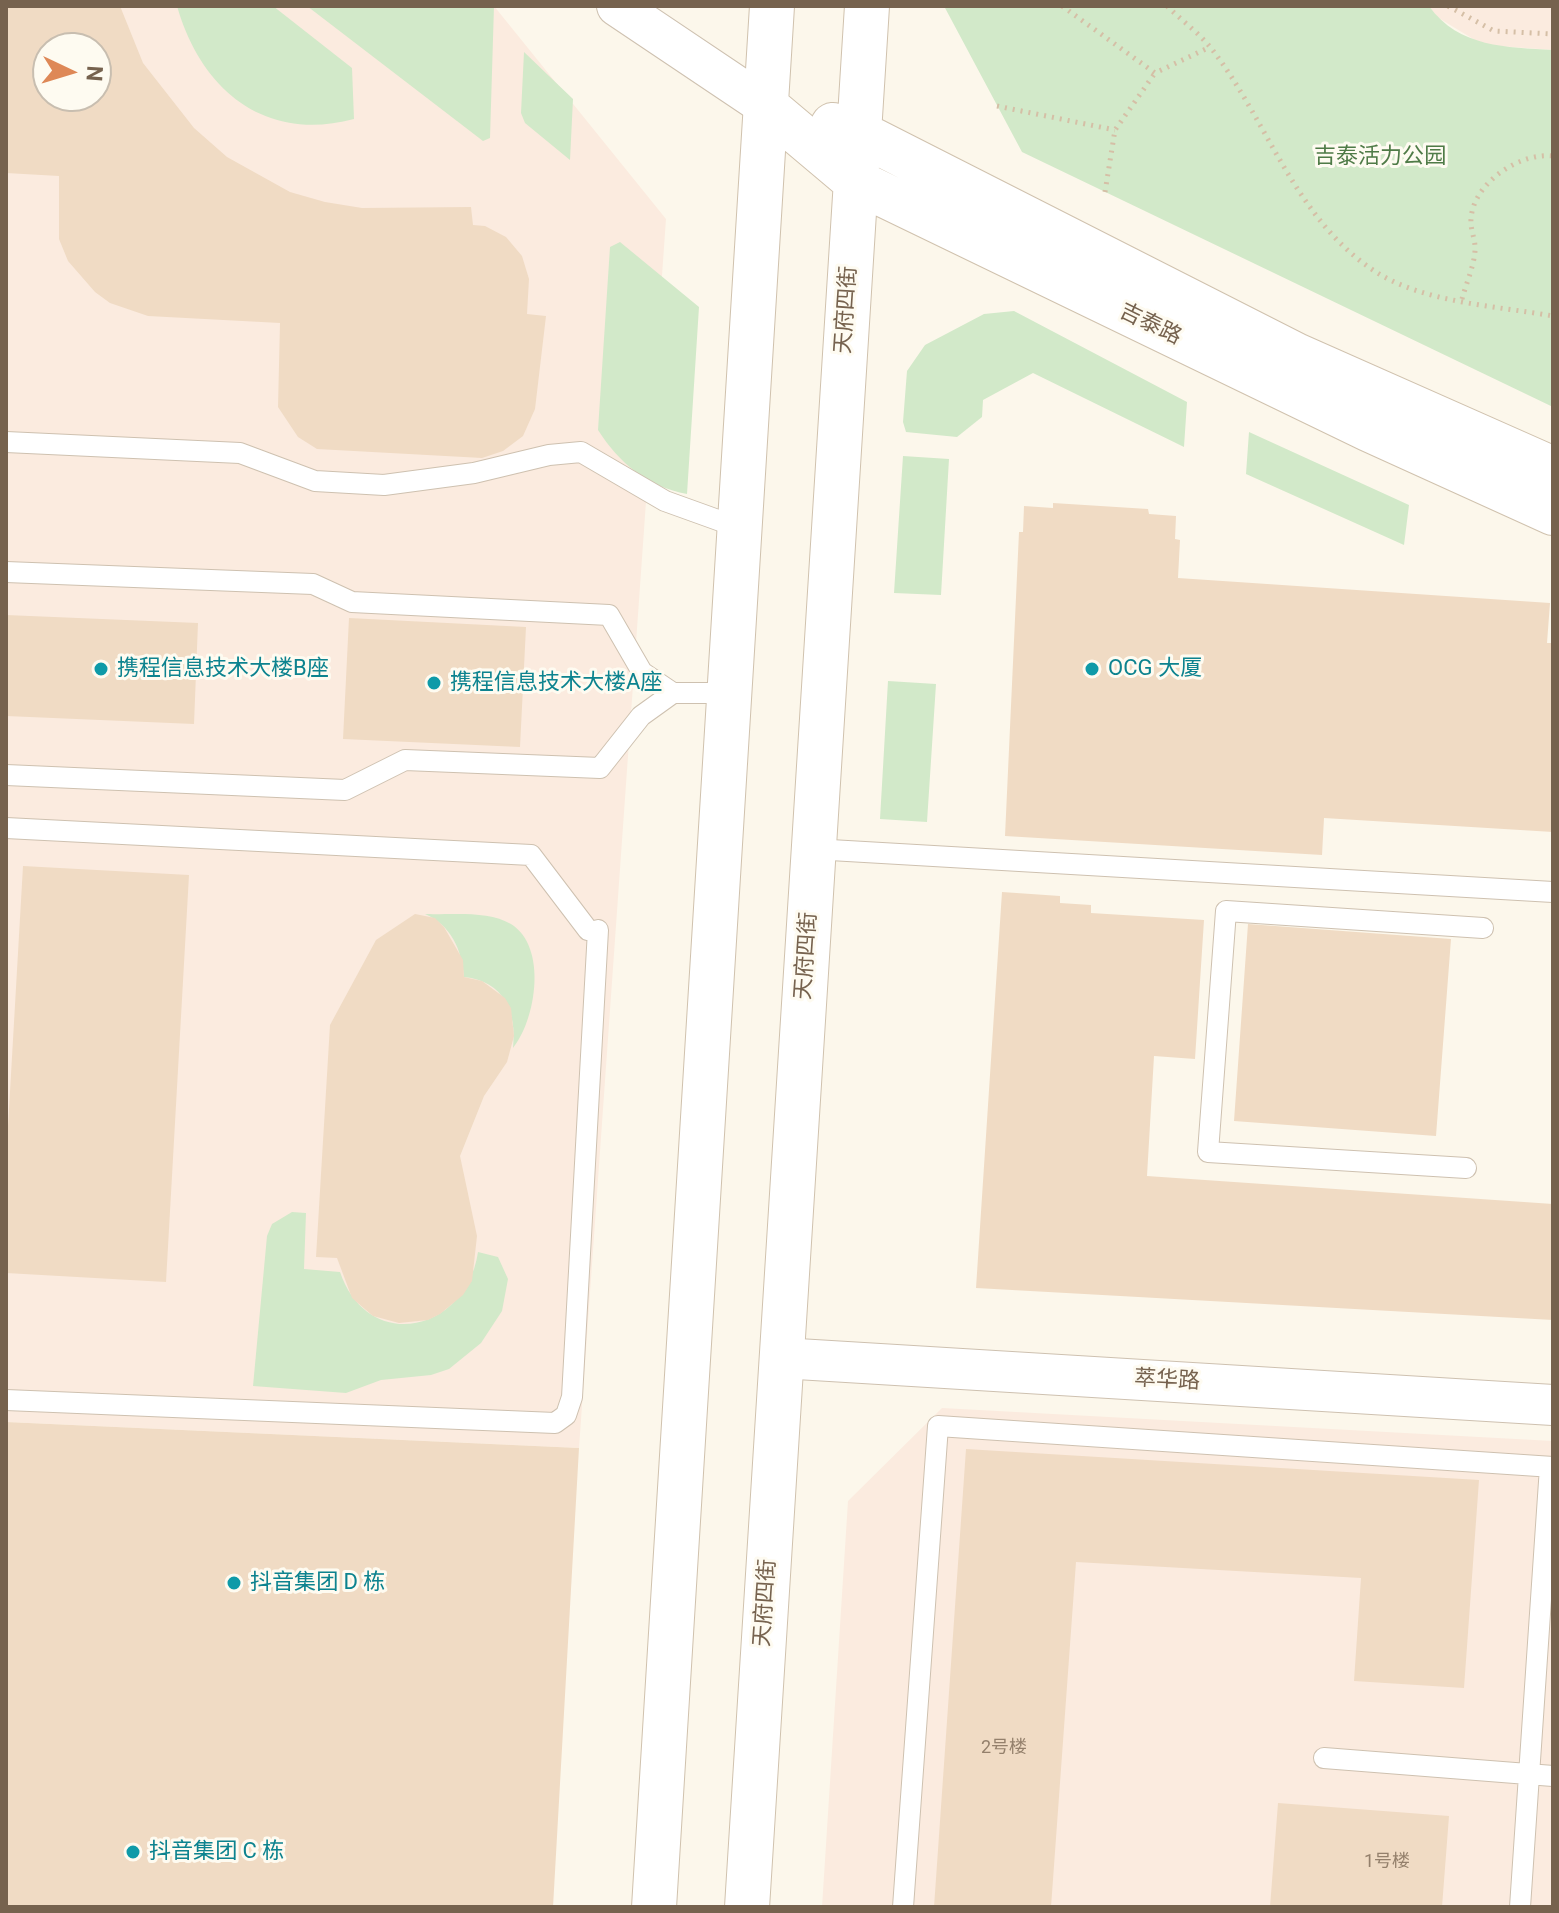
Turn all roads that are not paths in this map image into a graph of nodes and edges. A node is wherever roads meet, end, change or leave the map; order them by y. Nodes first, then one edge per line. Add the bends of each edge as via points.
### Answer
1 (617, 6) edge
2 (772, 6) edge
3 (867, 6) edge
4 (766, 106) junction
5 (859, 133) junction
6 (855, 181) junction
7 (6, 442) edge
8 (1553, 469) edge
9 (1553, 513) edge
10 (740, 528) junction
11 (6, 572) edge
12 (673, 693) junction
13 (730, 693) junction
14 (6, 775) edge
15 (6, 828) edge
16 (813, 849) junction
17 (1553, 892) edge
18 (1483, 928) dead end
19 (1466, 1168) dead end
20 (781, 1358) junction
21 (6, 1400) edge
22 (1553, 1405) edge
23 (1552, 1467) edge
24 (1324, 1758) dead end
25 (1529, 1775) junction
26 (1553, 1776) edge
27 (654, 1907) edge
28 (747, 1907) edge
29 (903, 1907) edge
30 (1520, 1907) edge

1 - 4 street, 吉泰路
2 - 4 main road
3 - 5 main road, 天府四街
4 - 5 main road, 吉泰路
4 - 6 main road, 吉泰路
4 - 10 main road
5 - 6 main road, 天府四街
5 - 8 main road, 吉泰路 via 1296,355
6 - 9 main road, 吉泰路
6 - 16 main road, 天府四街
7 - 10 lane via 240,453 315,481 384,485 581,452 665,501
10 - 13 main road
11 - 12 lane via 313,584 352,602 609,615 642,672
12 - 13 lane
12 - 14 lane via 641,716 600,768 405,760 345,790
13 - 27 main road
15 - 21 lane via 531,855 593,930 572,1397 566,1415 555,1423
16 - 17 lane
16 - 20 main road, 天府四街
18 - 19 lane via 1226,911 1208,1152
20 - 22 street, 萃华路
20 - 28 main road, 天府四街
23 - 25 lane
23 - 29 lane via 938,1426
24 - 25 lane
25 - 26 lane
25 - 30 lane

